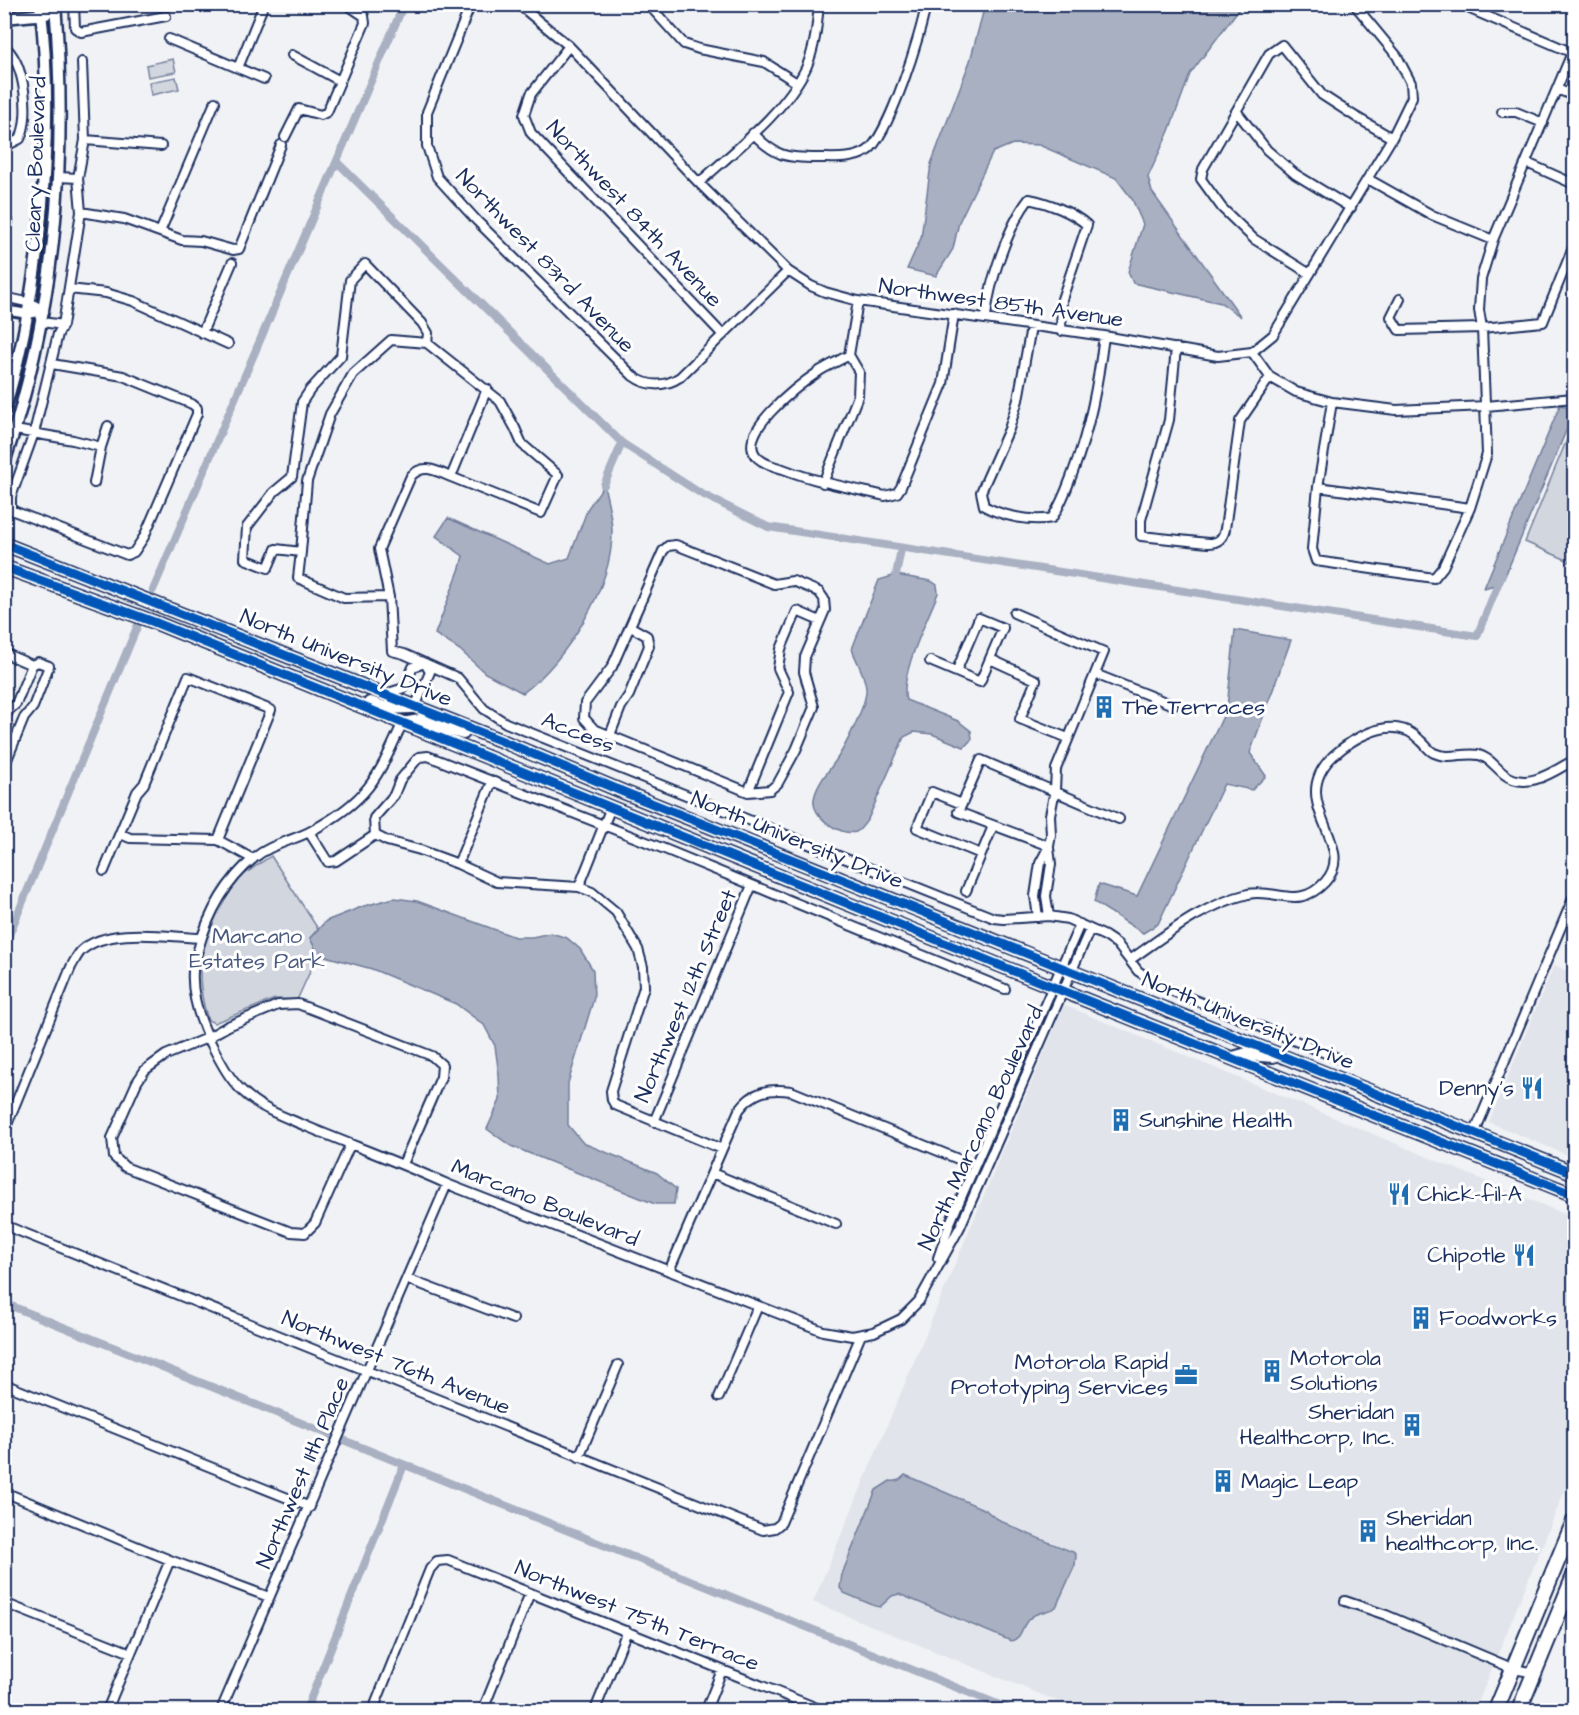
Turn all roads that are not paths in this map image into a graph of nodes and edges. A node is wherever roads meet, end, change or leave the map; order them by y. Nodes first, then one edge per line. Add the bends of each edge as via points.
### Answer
1 (74, 4) edge
2 (264, 4) edge
3 (346, 4) edge
4 (471, 4) edge
5 (518, 4) edge
6 (648, 4) edge
7 (819, 4) edge
8 (926, 4) edge
9 (1354, 4) edge
10 (1470, 7) edge
11 (40, 9) edge
12 (55, 9) edge
13 (166, 16) dead end
14 (4, 18) edge
15 (170, 39) dead end
16 (4, 46) edge
17 (569, 46) junction
18 (1574, 50) edge
19 (292, 55) dead end
20 (82, 62) dead end
21 (238, 68) junction
22 (264, 79) dead end
23 (340, 81) junction
24 (797, 83) junction
25 (1557, 89) junction
26 (1575, 96) edge
27 (216, 102) dead end
28 (1237, 112) junction
29 (1502, 112) dead end
30 (1543, 123) junction
31 (753, 134) junction
32 (1392, 138) junction
33 (86, 140) junction
34 (161, 146) dead end
35 (4, 147) edge
36 (1527, 164) junction
37 (60, 177) junction
38 (78, 178) junction
39 (1368, 179) junction
40 (699, 183) junction
41 (1575, 184) edge
42 (1351, 208) junction
43 (81, 212) junction
44 (160, 232) junction
45 (1493, 240) junction
46 (1575, 245) edge
47 (232, 263) dead end
48 (788, 271) junction
49 (1310, 274) junction
50 (69, 289) junction
51 (4, 297) edge
52 (1400, 299) dead end
53 (858, 301) junction
54 (31, 303) junction
55 (4, 310) edge
56 (28, 314) junction
57 (954, 314) junction
58 (43, 316) junction
59 (986, 319) junction
60 (63, 325) junction
61 (1030, 327) junction
62 (1482, 328) junction
63 (1061, 331) junction
64 (202, 333) junction
65 (723, 335) junction
66 (1104, 336) junction
67 (428, 343) junction
68 (228, 344) dead end
69 (1176, 348) junction
70 (1252, 352) junction
71 (849, 355) junction
72 (52, 364) junction
73 (1270, 377) junction
74 (487, 389) junction
75 (1575, 398) edge
76 (1332, 402) junction
77 (1486, 406) junction
78 (4, 411) edge
79 (108, 426) dead end
80 (15, 430) junction
81 (34, 434) junction
82 (101, 447) junction
83 (4, 463) edge
84 (451, 477) junction
85 (94, 483) dead end
86 (823, 483) junction
87 (1318, 487) junction
88 (1470, 508) junction
89 (4, 544) edge
90 (301, 552) junction
91 (4, 567) edge
92 (389, 597) junction
93 (1014, 613) dead end
94 (820, 621) junction
95 (631, 627) junction
96 (4, 653) edge
97 (990, 659) junction
98 (930, 661) dead end
99 (425, 663) junction
100 (32, 665) junction
101 (956, 672) junction
102 (1095, 674) junction
103 (282, 675) junction
104 (383, 694) junction
105 (1173, 705) dead end
106 (415, 707) junction
107 (4, 720) edge
108 (402, 724) junction
109 (610, 735) junction
110 (1068, 738) junction
111 (502, 741) junction
112 (1575, 760) edge
113 (4, 767) edge
114 (492, 782) junction
115 (608, 786) junction
116 (1055, 790) junction
117 (748, 792) junction
118 (591, 800) junction
119 (962, 804) junction
120 (611, 807) junction
121 (1119, 819) dead end
122 (605, 826) junction
123 (993, 826) junction
124 (309, 832) junction
125 (121, 834) junction
126 (375, 835) junction
127 (218, 840) junction
128 (1049, 846) junction
129 (981, 854) junction
130 (253, 859) junction
131 (458, 864) junction
132 (104, 871) dead end
133 (752, 885) junction
134 (579, 887) junction
135 (966, 891) dead end
136 (1575, 896) edge
137 (1049, 916) junction
138 (1038, 917) junction
139 (1080, 924) junction
140 (1090, 929) junction
141 (201, 938) junction
142 (1130, 960) junction
143 (1067, 969) junction
144 (1005, 988) dead end
145 (1058, 989) junction
146 (207, 1038) junction
147 (1280, 1056) junction
148 (1233, 1058) junction
149 (1345, 1061) dead end
150 (654, 1122) junction
151 (4, 1132) edge
152 (1474, 1134) junction
153 (350, 1144) junction
154 (1450, 1144) junction
155 (1503, 1144) junction
156 (722, 1149) junction
157 (1470, 1153) junction
158 (963, 1161) dead end
159 (403, 1164) junction
160 (712, 1173) junction
161 (1575, 1173) edge
162 (447, 1184) junction
163 (1575, 1195) edge
164 (836, 1224) dead end
165 (4, 1225) edge
166 (669, 1271) junction
167 (407, 1279) junction
168 (758, 1306) junction
169 (901, 1318) joint
170 (513, 1319) dead end
171 (861, 1335) junction
172 (618, 1365) dead end
173 (366, 1370) junction
174 (4, 1384) edge
175 (719, 1396) dead end
176 (579, 1457) junction
177 (4, 1492) edge
178 (310, 1507) junction
179 (1575, 1521) edge
180 (170, 1560) junction
181 (1575, 1576) edge
182 (530, 1593) junction
183 (269, 1597) junction
184 (1345, 1601) dead end
185 (4, 1603) edge
186 (627, 1631) junction
187 (131, 1653) junction
188 (1514, 1669) junction
189 (722, 1670) junction
190 (1535, 1673) junction
191 (107, 1710) edge
192 (221, 1710) edge
193 (373, 1710) edge
194 (483, 1710) edge
195 (595, 1710) edge
196 (706, 1710) edge
197 (819, 1710) edge
198 (1496, 1710) edge
199 (1519, 1710) edge

1 - 13 street via 75,28 81,32
2 - 21 street
3 - 23 street via 363,16 365,23
4 - 65 street, Northwest 83rd Avenue via 427,112 427,146 437,177 644,383 667,384 680,377
5 - 17 street, Northwest 85th Avenue
6 - 24 street via 684,44 764,62
7 - 24 street via 810,57
8 - 31 street via 920,34 887,121 880,138 867,151 852,157 789,158 775,153
9 - 32 street via 1398,56 1411,83 1412,98
10 - 18 street
11 - 12 street
11 - 14 street
11 - 54 street, Cleary Boulevard via 47,115 45,176
12 - 37 street, Cleary Boulevard
15 - 21 street
16 - 35 street via 13,56 24,82 24,122 20,139
17 - 40 street, Northwest 85th Avenue
17 - 65 street, Northwest 84th Avenue via 531,94 524,115 531,133
18 - 25 street
19 - 23 street
20 - 33 street
21 - 22 street
23 - 44 street via 327,112 321,115 298,109 239,249 182,240
24 - 31 street
25 - 26 street
25 - 30 street
27 - 44 street
28 - 32 street via 1269,54 1282,45 1323,95
28 - 42 street via 1267,150 1295,174
28 - 49 street via 1201,179 1222,208 1254,239
29 - 30 street via 1516,112
30 - 36 street
31 - 40 street
32 - 39 street
33 - 34 street
33 - 38 street
36 - 41 street
36 - 45 street
37 - 38 street
37 - 58 street, Cleary Boulevard
38 - 43 street
39 - 42 street
39 - 45 street via 1432,216
40 - 48 street, Northwest 85th Avenue
42 - 49 street
43 - 44 street via 124,219
43 - 50 street
45 - 62 street via 1481,279
46 - 62 street via 1543,322
47 - 64 street
48 - 53 street, Northwest 85th Avenue via 811,286
48 - 65 street
49 - 70 street via 1273,336
50 - 60 street
50 - 64 street via 133,301
51 - 54 street
52 - 62 street via 1391,317 1399,330
53 - 57 street, Northwest 85th Avenue
53 - 71 street
54 - 56 street, Cleary Boulevard
54 - 58 street
55 - 56 street
56 - 58 street
56 - 78 street, Cleary Boulevard
57 - 59 street, Northwest 85th Avenue
57 - 86 street via 943,384 897,493 885,496
58 - 60 street
58 - 80 street, Cleary Boulevard
59 - 61 street, Northwest 85th Avenue
59 - 63 street via 990,286 1019,212 1029,199 1078,217 1087,225 1062,299
60 - 72 street
61 - 63 street, Northwest 85th Avenue
61 - 66 street via 1018,400 981,492 984,506 996,512 1041,520 1052,518 1061,505 1084,444
62 - 77 street
63 - 66 street, Northwest 85th Avenue
64 - 68 street
66 - 69 street, Northwest 85th Avenue
67 - 74 street
67 - 90 street via 391,340 353,374 330,414 307,481
67 - 90 street via 422,323 365,264 350,280 339,358 302,402 292,477 274,492 247,527 245,559 268,568 276,549
69 - 70 street, Northwest 85th Avenue via 1218,356
69 - 73 street via 1169,420 1141,520 1141,536 1208,543 1221,540 1226,529 1240,421
70 - 73 street
71 - 86 street via 859,372 858,396
71 - 86 street via 802,384 753,434 753,450 761,461
72 - 81 street
72 - 81 street via 123,376 197,408 144,537 134,552 127,555 11,510 11,497
73 - 76 street via 1296,392
74 - 84 street
74 - 84 street via 500,401 522,444 558,475 541,513
75 - 77 street
76 - 77 street via 1396,410
76 - 87 street
77 - 88 street via 1487,454
79 - 82 street
80 - 81 street
80 - 83 street, Cleary Boulevard
81 - 82 street
82 - 85 street
84 - 92 street via 427,468 411,476 379,549
87 - 88 street
87 - 88 street via 1312,549 1316,561 1434,578
89 - 104 main road, North University Drive
90 - 92 street via 298,579 344,598
91 - 103 main road, North University Drive via 154,622
92 - 99 street, Access via 392,651
93 - 102 street via 1104,652
94 - 95 street via 825,610 819,592 793,581 774,584 676,545 663,551
94 - 117 street via 805,657 804,672 814,707 796,750 770,790
94 - 117 street via 797,611 781,649 778,668 789,692
95 - 109 street via 647,636 649,646
95 - 109 street via 612,667 585,703 587,724
96 - 100 street
97 - 101 street via 980,682
97 - 101 street via 1003,628 979,618
97 - 110 street via 1036,680 1020,718
98 - 101 street
99 - 104 street via 413,667 404,688
99 - 106 street via 430,672
99 - 138 street, Access via 458,678 484,709 506,723 994,918
100 - 107 street via 16,704
100 - 113 street via 38,662 49,666
102 - 105 street
102 - 110 street
103 - 106 main road via 291,673 384,708
103 - 108 main road, North University Drive
104 - 106 main road, North University Drive
106 - 111 main road, North University Drive
108 - 111 main road via 420,721
108 - 118 main road, North University Drive
108 - 124 street, Marcano Boulevard via 381,769 364,794
109 - 117 street
110 - 116 street via 1056,769
111 - 115 main road, North University Drive
112 - 142 street via 1537,780 1519,780 1481,756 1435,753 1401,728 1390,727 1364,735 1339,750 1323,768 1315,793 1333,846 1334,860 1326,881 1294,898 1257,893 1214,905
114 - 122 street
114 - 126 street via 423,755 374,818
114 - 131 street
115 - 118 main road
115 - 143 main road, North University Drive
116 - 119 street via 981,760
116 - 121 street
116 - 128 street
118 - 120 main road, North University Drive
119 - 123 street via 958,812
119 - 129 street via 932,792 917,828
120 - 122 street
120 - 145 main road, North University Drive
122 - 133 street
122 - 134 street
123 - 128 street
123 - 129 street
124 - 126 street via 328,862 336,861
124 - 130 street, Marcano Boulevard
125 - 127 street via 130,838
125 - 127 street via 188,677 271,710
125 - 132 street
126 - 131 street
127 - 130 street
128 - 137 street
128 - 138 street via 1040,863 1035,896
129 - 135 street
130 - 141 street, Marcano Boulevard via 219,899
131 - 134 street via 497,882
133 - 144 street
133 - 150 street, Northwest 12th Street
134 - 150 street via 609,904 638,948 644,978 642,996 611,1091 615,1105
136 - 152 street
137 - 138 street, Access
137 - 139 street, Access
139 - 140 street, Access
139 - 143 street, North Marcano Boulevard
140 - 142 street, Access via 1117,944
140 - 143 street, North Marcano Boulevard
141 - 146 street, Marcano Boulevard via 193,970 194,993
141 - 151 street via 109,937 80,952
142 - 149 street, Access via 1138,971 1160,986
143 - 145 street, North Marcano Boulevard
143 - 147 main road, North University Drive
145 - 148 main road, North University Drive
145 - 169 street, North Marcano Boulevard via 960,1227 919,1301
146 - 153 street, Marcano Boulevard via 228,1076 249,1098
146 - 153 street via 166,1055 145,1070 137,1082 112,1138 114,1157 124,1167 291,1232 305,1233 315,1223
146 - 159 street via 278,1005 298,1004 432,1056 442,1065 441,1077
147 - 148 main road via 1247,1054
147 - 152 main road, North University Drive
148 - 154 main road, North University Drive
150 - 156 street
152 - 154 main road
152 - 155 main road, North University Drive
153 - 159 street, Marcano Boulevard
154 - 157 main road, North University Drive
155 - 157 main road via 1479,1145
155 - 161 main road, North University Drive
156 - 158 street via 746,1100 771,1089 791,1091
156 - 160 street
157 - 163 main road, North University Drive
159 - 162 street, Marcano Boulevard
160 - 164 street
160 - 166 street
162 - 166 street, Marcano Boulevard
162 - 167 street, Northwest 11th Place
165 - 173 street, Northwest 76th Avenue
166 - 168 street, Marcano Boulevard
167 - 170 street
167 - 173 street, Northwest 11th Place
168 - 171 street, Marcano Boulevard via 823,1331
168 - 175 street
169 - 171 street, Marcano Boulevard
171 - 176 street, Northwest 76th Avenue via 775,1528 763,1530
172 - 176 street
173 - 176 street, Northwest 76th Avenue
173 - 178 street, Northwest 11th Place
174 - 178 street
177 - 180 street
178 - 183 street, Northwest 11th Place
179 - 188 highway
180 - 183 street
180 - 187 street
181 - 190 highway
182 - 186 street, Northwest 75th Terrace
182 - 193 street, Northwest 75th Terrace via 448,1560 438,1561 430,1569
182 - 194 street
183 - 192 street, Northwest 11th Place
184 - 188 street
185 - 187 street
186 - 189 street, Northwest 75th Terrace
186 - 195 street
187 - 191 street
188 - 190 street
188 - 198 highway
189 - 196 street
189 - 197 street, Northwest 75th Terrace
190 - 199 highway

